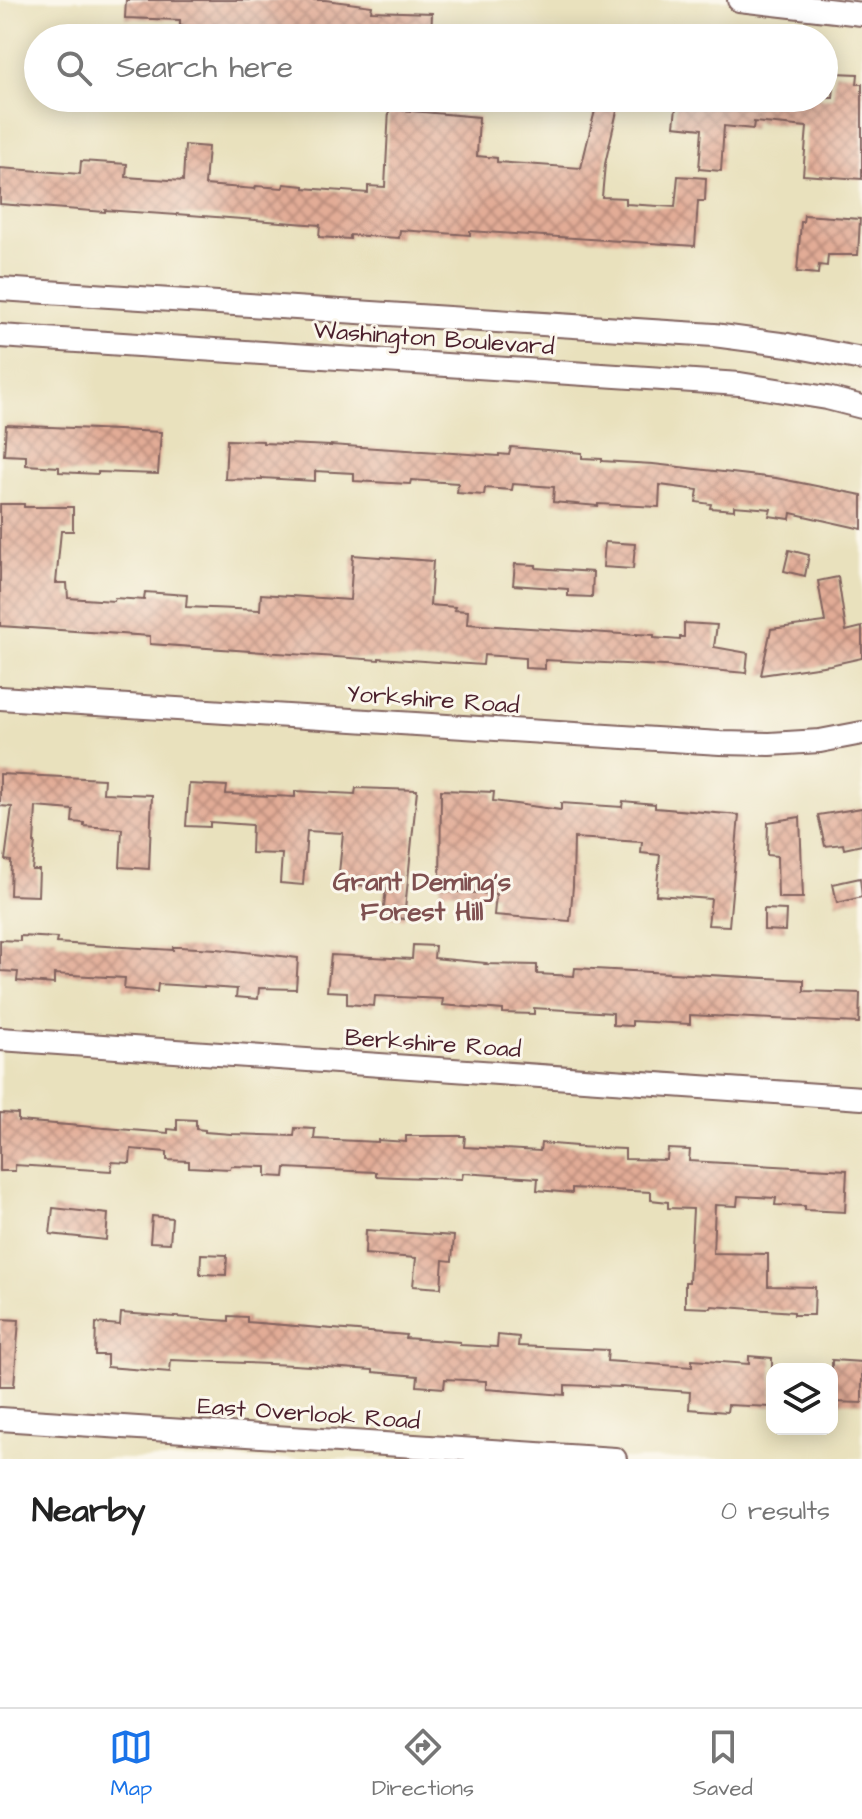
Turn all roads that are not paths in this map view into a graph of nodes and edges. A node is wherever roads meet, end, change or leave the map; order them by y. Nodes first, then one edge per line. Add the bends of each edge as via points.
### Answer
1 (739, 0) edge
2 (862, 14) edge
3 (0, 289) edge
4 (0, 336) edge
5 (862, 359) edge
6 (862, 407) edge
7 (0, 698) edge
8 (862, 733) edge
9 (0, 1039) edge
10 (862, 1098) edge
11 (0, 1419) edge
12 (615, 1459) edge

1 - 2 street
3 - 5 street, Washington Boulevard via 714,335
4 - 6 street, Washington Boulevard via 740,384
7 - 8 street, Yorkshire Road via 720,743 820,741
9 - 10 street, Berkshire Road
11 - 12 street, East Overlook Road

